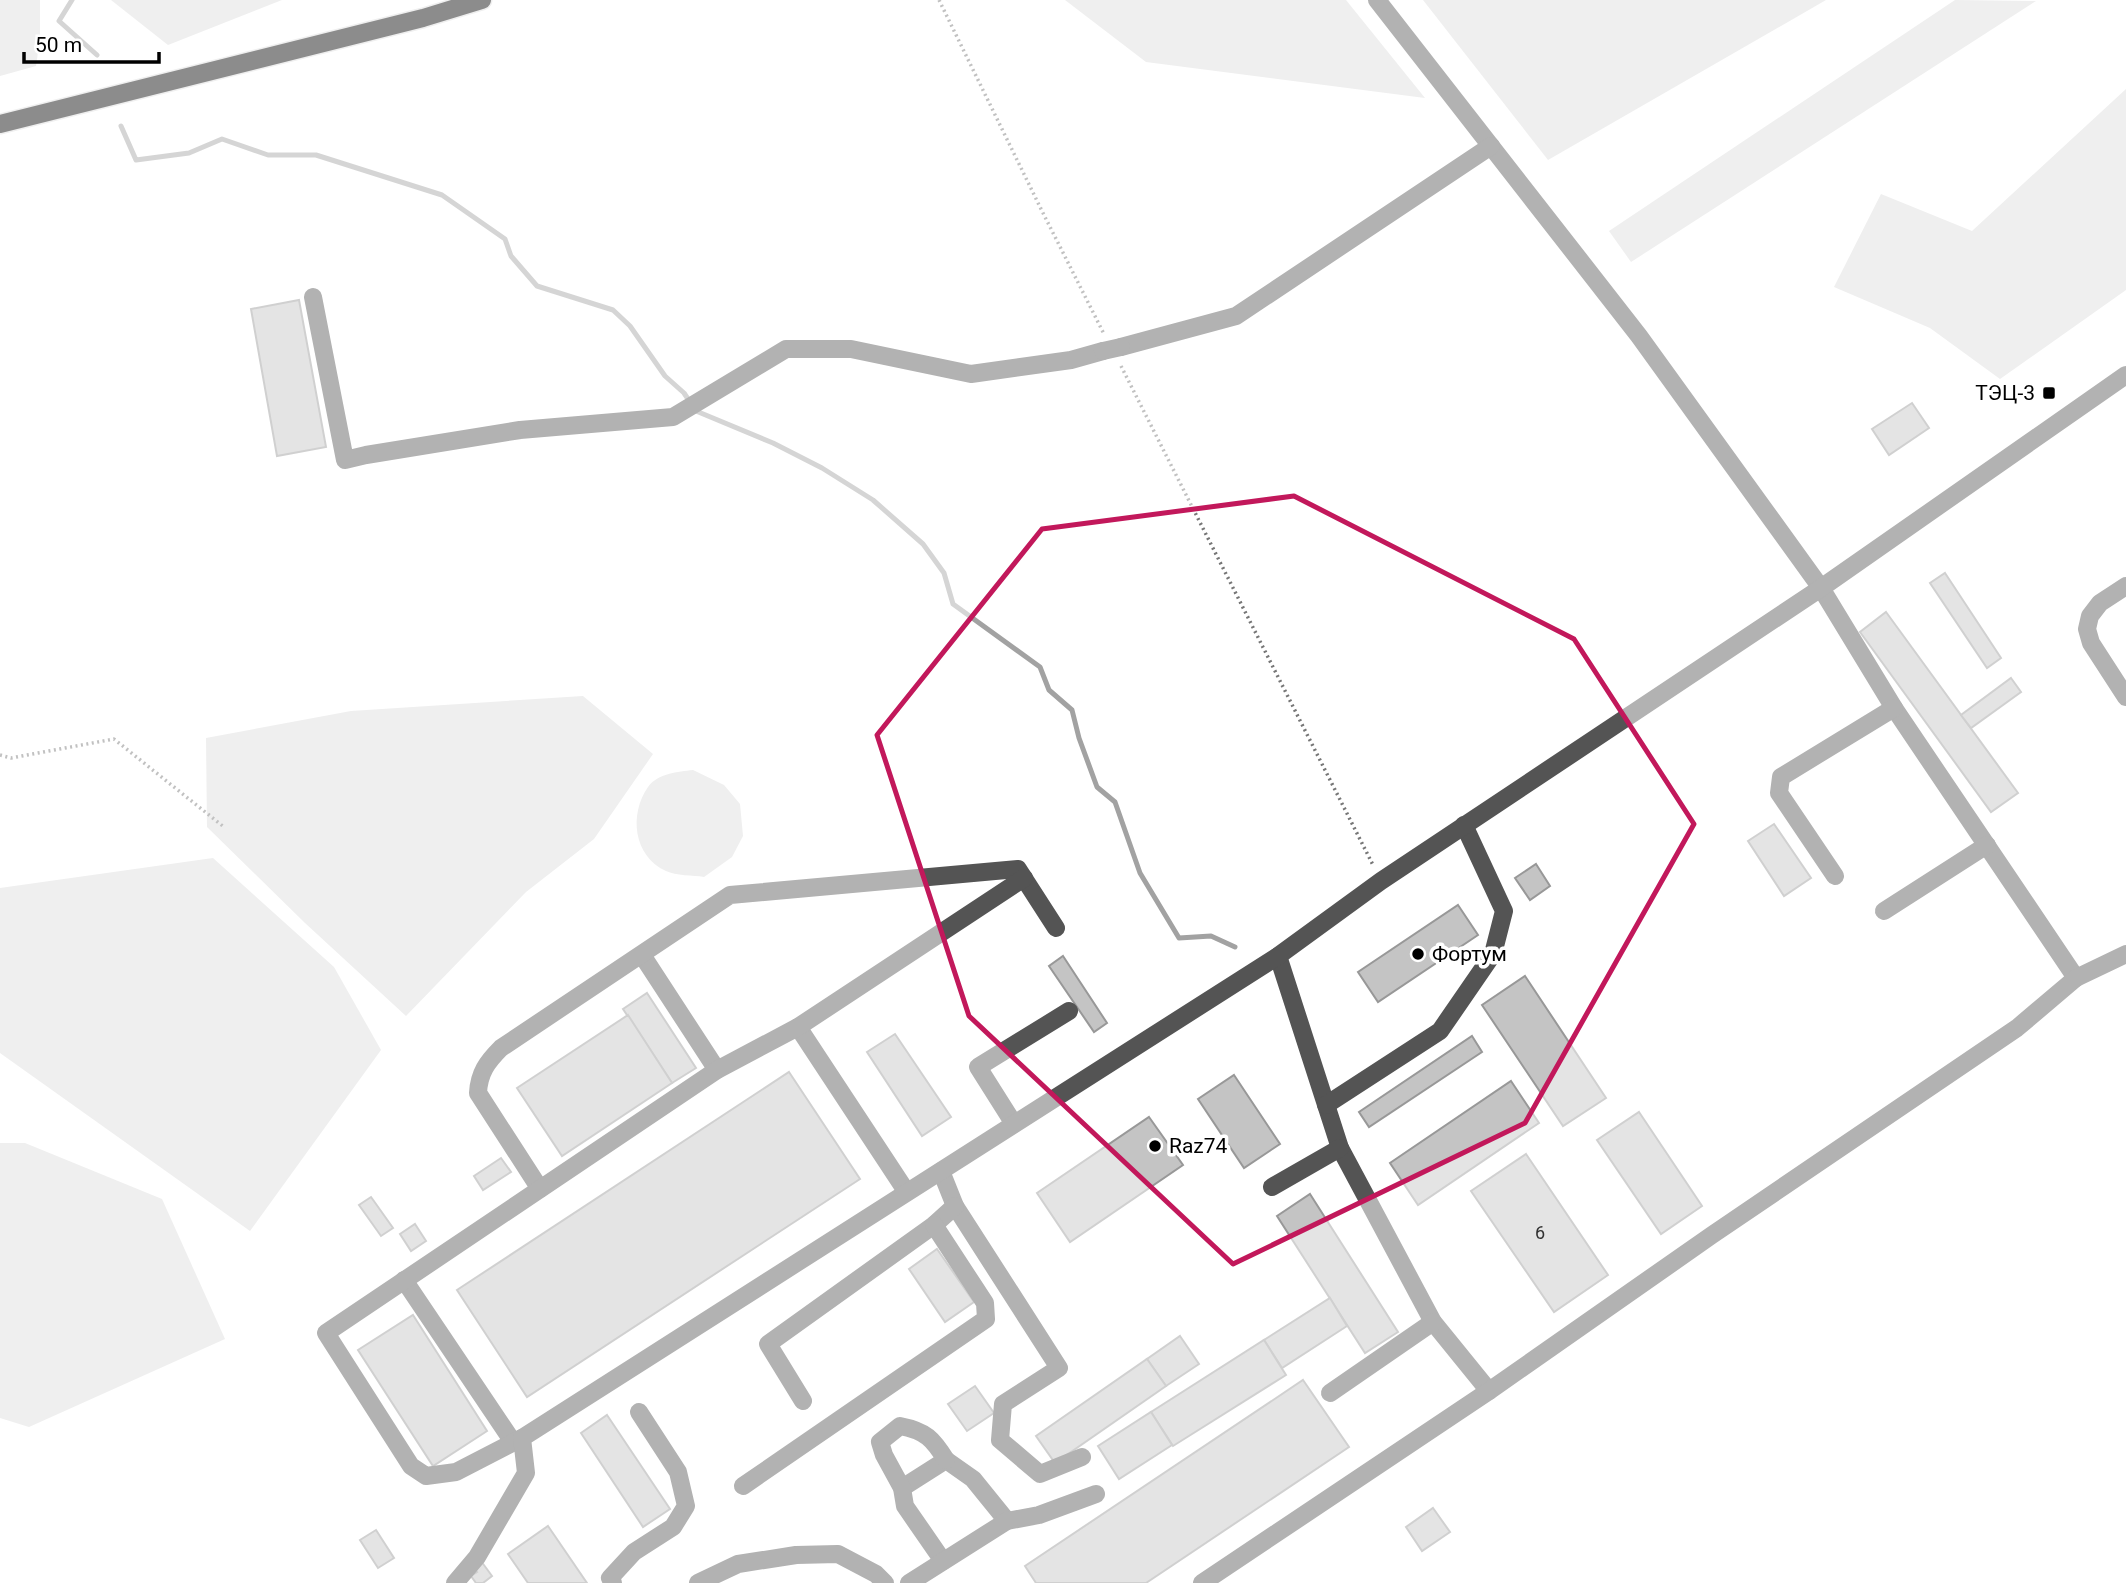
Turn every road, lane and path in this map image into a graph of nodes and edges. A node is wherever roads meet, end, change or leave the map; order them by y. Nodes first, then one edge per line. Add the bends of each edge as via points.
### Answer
1 (482, 0) edge
2 (939, 0) edge
3 (1377, 0) edge
4 (0, 124) edge
5 (1491, 146) junction
6 (313, 297) dead end
7 (1111, 348) junction
8 (2126, 374) edge
9 (2126, 586) edge
10 (1821, 588) junction
11 (2126, 697) edge
12 (1894, 708) junction
13 (0, 755) edge
14 (1464, 825) junction
15 (224, 827) dead end
16 (1987, 845) junction
17 (1835, 876) dead end
18 (1024, 878) junction
19 (1381, 881) junction
20 (1884, 911) dead end
21 (1056, 928) dead end
22 (2126, 954) edge
23 (642, 955) junction
24 (1278, 956) junction
25 (2076, 978) junction
26 (1069, 1011) dead end
27 (798, 1027) junction
28 (717, 1070) junction
29 (1326, 1105) junction
30 (1014, 1124) junction
31 (1340, 1148) junction
32 (941, 1171) junction
33 (1272, 1187) dead end
34 (540, 1189) junction
35 (906, 1191) junction
36 (955, 1206) junction
37 (934, 1225) junction
38 (404, 1280) junction
39 (1433, 1322) junction
40 (1489, 1391) junction
41 (1330, 1393) dead end
42 (803, 1401) dead end
43 (639, 1412) dead end
44 (518, 1440) junction
45 (1082, 1457) dead end
46 (946, 1460) junction
47 (743, 1486) dead end
48 (902, 1488) junction
49 (1097, 1494) dead end
50 (1007, 1521) junction
51 (943, 1561) junction
52 (454, 1583) edge
53 (613, 1583) edge
54 (698, 1583) edge
55 (885, 1583) edge
56 (909, 1583) edge
57 (1202, 1583) edge

1 - 4 main road
2 - 7 path
3 - 5 street
5 - 7 street via 1236,316
5 - 10 street via 1639,336
6 - 7 street via 345,460 520,430 673,417 786,349 851,349 971,374 1070,360
7 - 19 path
8 - 10 street
9 - 11 street via 2100,603 2090,615 2087,629
10 - 12 street
10 - 14 street
12 - 16 street
12 - 17 street via 1781,777 1779,793
13 - 15 path via 11,758 114,739
14 - 19 street
14 - 29 street via 1504,911 1493,954 1440,1031
16 - 20 street
16 - 25 street
18 - 21 street
18 - 23 street via 1018,869 730,895
18 - 27 street
19 - 24 street
22 - 25 street
23 - 28 street
23 - 34 street via 501,1048 479,1078 478,1093
24 - 29 street
24 - 30 street
25 - 40 street via 2017,1028
26 - 30 street via 978,1067
27 - 28 street
27 - 35 street
28 - 34 street
29 - 31 street
30 - 32 street
31 - 33 street
31 - 39 street
32 - 35 street
32 - 36 street
34 - 38 street
35 - 44 street
36 - 37 street
36 - 45 street via 1059,1368 1003,1404 1000,1440 1040,1474
37 - 42 street via 768,1344
37 - 47 street via 985,1303 986,1319
38 - 44 street
38 - 44 street via 326,1333 411,1466 426,1476 456,1472
39 - 40 street
39 - 41 street
40 - 57 street
43 - 53 street via 678,1472 686,1506 673,1527 634,1552 610,1578
44 - 52 street via 526,1473 477,1557
46 - 48 street
46 - 48 street via 935,1442 919,1430 900,1426 880,1442
46 - 50 street via 973,1479
48 - 51 street via 905,1506
49 - 50 street via 1040,1515
50 - 51 street
51 - 56 street
54 - 55 street via 738,1564 838,1553

